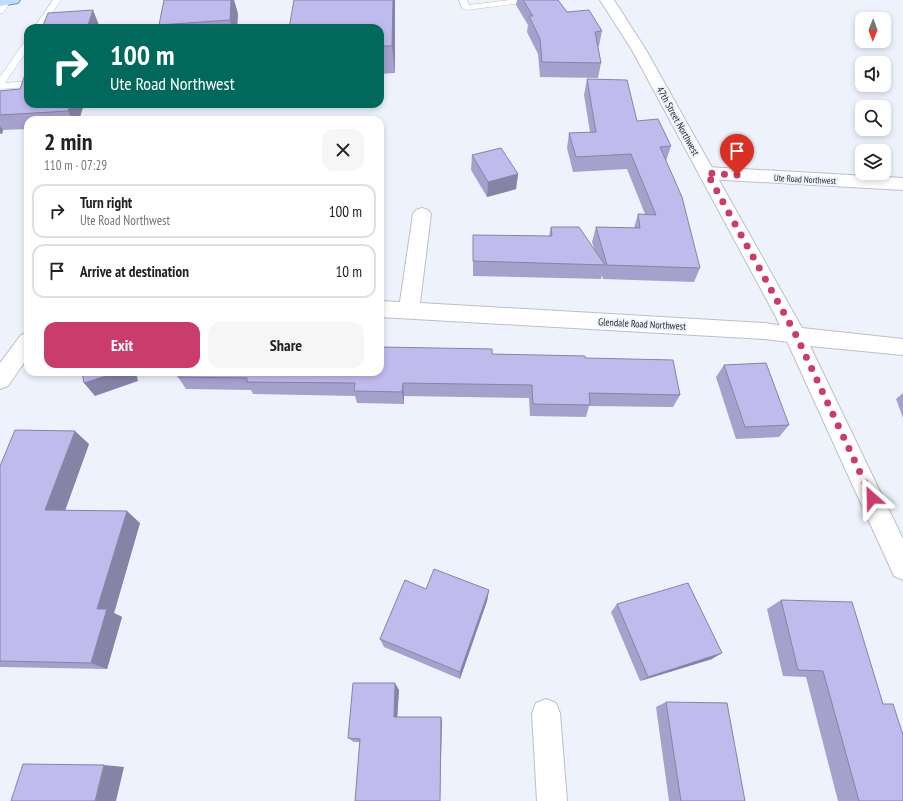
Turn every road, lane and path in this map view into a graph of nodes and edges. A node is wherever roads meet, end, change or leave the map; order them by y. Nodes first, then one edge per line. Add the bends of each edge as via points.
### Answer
1 (57, 0) edge
2 (463, 0) edge
3 (529, 0) edge
4 (607, 0) edge
5 (494, 2) edge
6 (41, 24) edge
7 (24, 49) edge
8 (0, 83) edge
9 (24, 84) edge
10 (0, 86) edge
11 (707, 173) junction
12 (903, 184) edge
13 (422, 214) dead end
14 (384, 309) edge
15 (409, 310) junction
16 (796, 335) junction
17 (24, 347) edge
18 (903, 347) edge
19 (0, 380) edge
20 (903, 567) edge
21 (546, 713) dead end
22 (552, 801) edge

1 - 6 lane
2 - 5 lane via 466,8
3 - 5 lane
4 - 11 street, 47th Street Northwest via 639,50
7 - 8 lane
9 - 10 lane
11 - 12 street, Ute Road Northwest
11 - 16 street, 47th Street Northwest
13 - 15 street
14 - 15 street, Glendale Road Northwest
15 - 16 street, Glendale Road Northwest
16 - 18 street, Glendale Road Northwest
16 - 20 street, 47th Street Northwest
17 - 19 street
21 - 22 street

